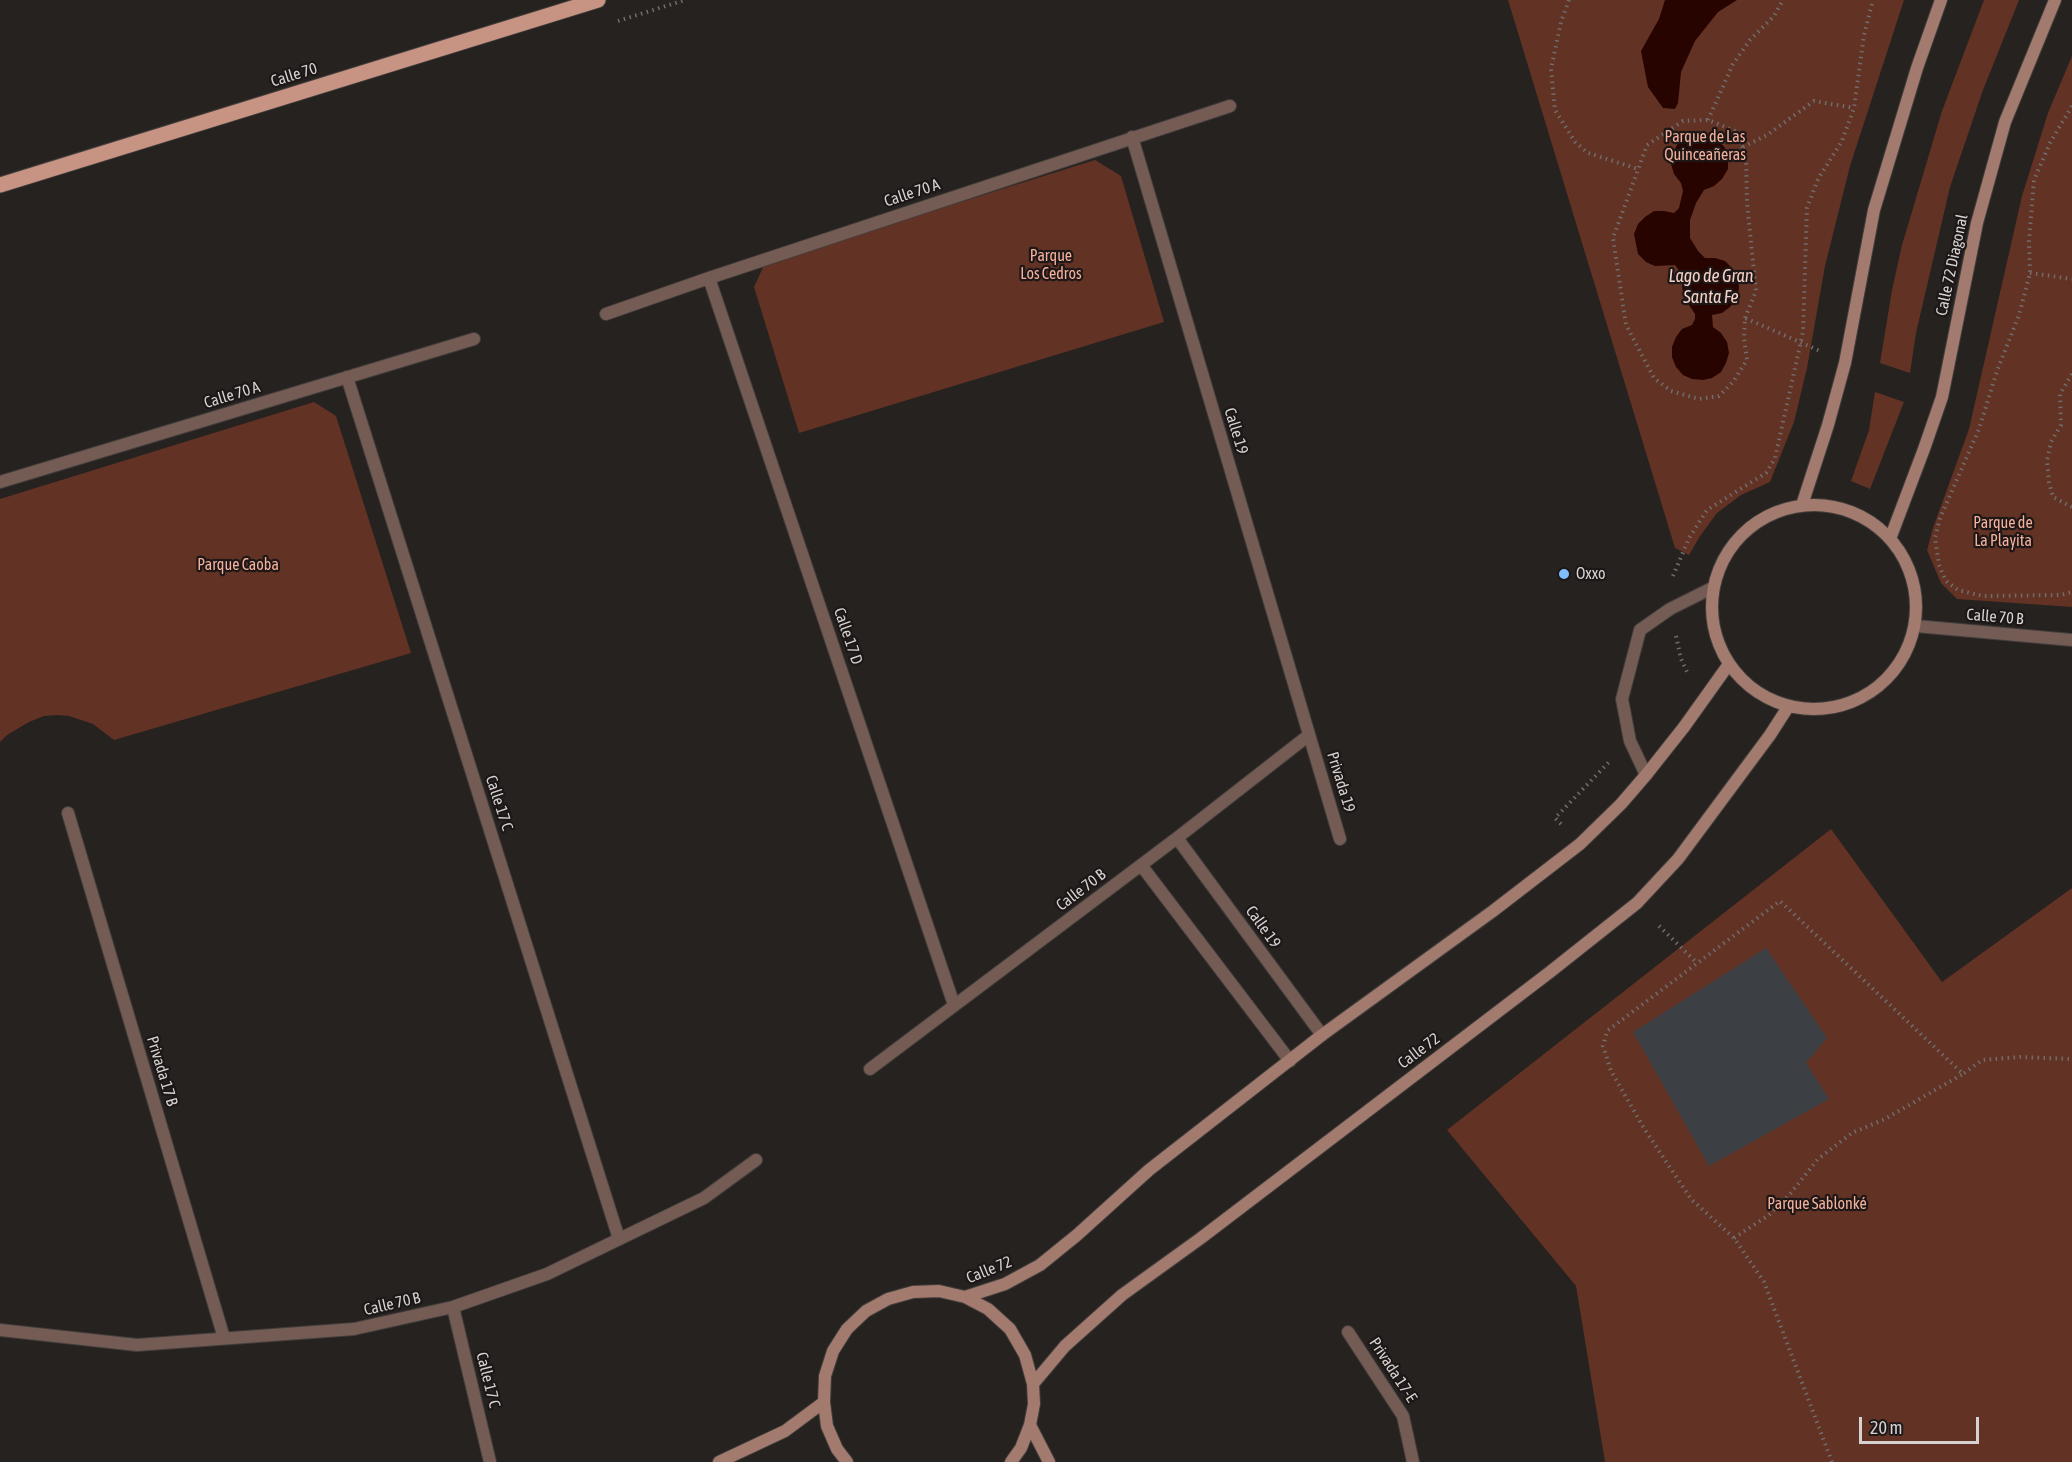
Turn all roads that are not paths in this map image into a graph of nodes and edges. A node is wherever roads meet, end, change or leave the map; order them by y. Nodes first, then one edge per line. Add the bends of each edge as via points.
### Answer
1 (598, 0) edge
2 (1941, 0) edge
3 (2055, 0) edge
4 (1230, 106) dead end
5 (1132, 137) junction
6 (0, 185) edge
7 (709, 278) junction
8 (606, 314) dead end
9 (474, 339) dead end
10 (347, 377) junction
11 (0, 482) edge
12 (1802, 505) junction
13 (1890, 539) junction
14 (1714, 587) junction
15 (1916, 626) junction
16 (2072, 640) edge
17 (1729, 664) junction
18 (1788, 707) junction
19 (1309, 735) junction
20 (1646, 775) junction
21 (68, 813) dead end
22 (1177, 838) junction
23 (1340, 839) dead end
24 (1141, 865) junction
25 (954, 1005) junction
26 (1322, 1035) junction
27 (1290, 1061) junction
28 (870, 1069) dead end
29 (756, 1160) dead end
30 (620, 1239) junction
31 (965, 1297) junction
32 (453, 1307) junction
33 (0, 1330) edge
34 (1348, 1332) dead end
35 (224, 1338) junction
36 (1033, 1384) junction
37 (824, 1401) junction
38 (1030, 1425) junction
39 (490, 1462) edge
40 (719, 1462) edge
41 (847, 1462) edge
42 (1011, 1462) edge
43 (1048, 1462) edge
44 (1413, 1462) edge

1 - 6 main road, Calle 70
2 - 12 main road via 1874,210 1845,363
3 - 13 main road, Calle 72 Diagonal via 2005,122 1977,223 1941,397
4 - 5 street, Calle 70 A
5 - 7 street, Calle 70 A
5 - 19 street, Calle 19
7 - 8 street, Calle 70 A
7 - 25 street, Calle 17 D
9 - 10 street, Calle 70 A
10 - 11 street, Calle 70 A
10 - 30 street, Calle 17 C
12 - 13 main road via 1827,505 1850,511
12 - 14 main road via 1779,510 1740,535 1726,554
13 - 15 main road via 1913,580
14 - 17 main road via 1712,620
14 - 20 street via 1670,609 1640,630 1622,699 1630,741
15 - 16 street, Calle 70 B
15 - 18 main road via 1899,666 1869,695 1830,709
17 - 18 main road via 1754,691
17 - 20 main road, Calle 72
18 - 36 main road, Calle 72 via 1678,859 1637,903 1122,1295 1065,1346
19 - 22 street, Calle 70 B
19 - 23 street, Privada 19
20 - 26 main road, Calle 72 via 1580,844
21 - 35 street, Privada 17 B
22 - 24 street, Calle 70 B
22 - 26 street, Calle 19
24 - 25 street, Calle 70 B
24 - 27 street
25 - 28 street, Calle 70 B
26 - 27 main road, Calle 72
27 - 31 main road, Calle 72 via 1149,1170 1040,1264 1005,1284
29 - 30 street, Calle 70 B via 704,1198
30 - 32 street, Calle 70 B via 547,1274
31 - 36 main road via 988,1309 1010,1329 1025,1355
31 - 37 main road via 939,1291 913,1292 866,1311 847,1329 833,1351 825,1376
32 - 35 street, Calle 70 B via 354,1329
32 - 39 street, Calle 17 C
33 - 35 street, Calle 70 B via 136,1345
34 - 44 street, Privada 17-E via 1403,1416
36 - 38 main road
37 - 40 main road via 785,1431
37 - 41 main road via 827,1426
38 - 42 main road
38 - 43 main road

